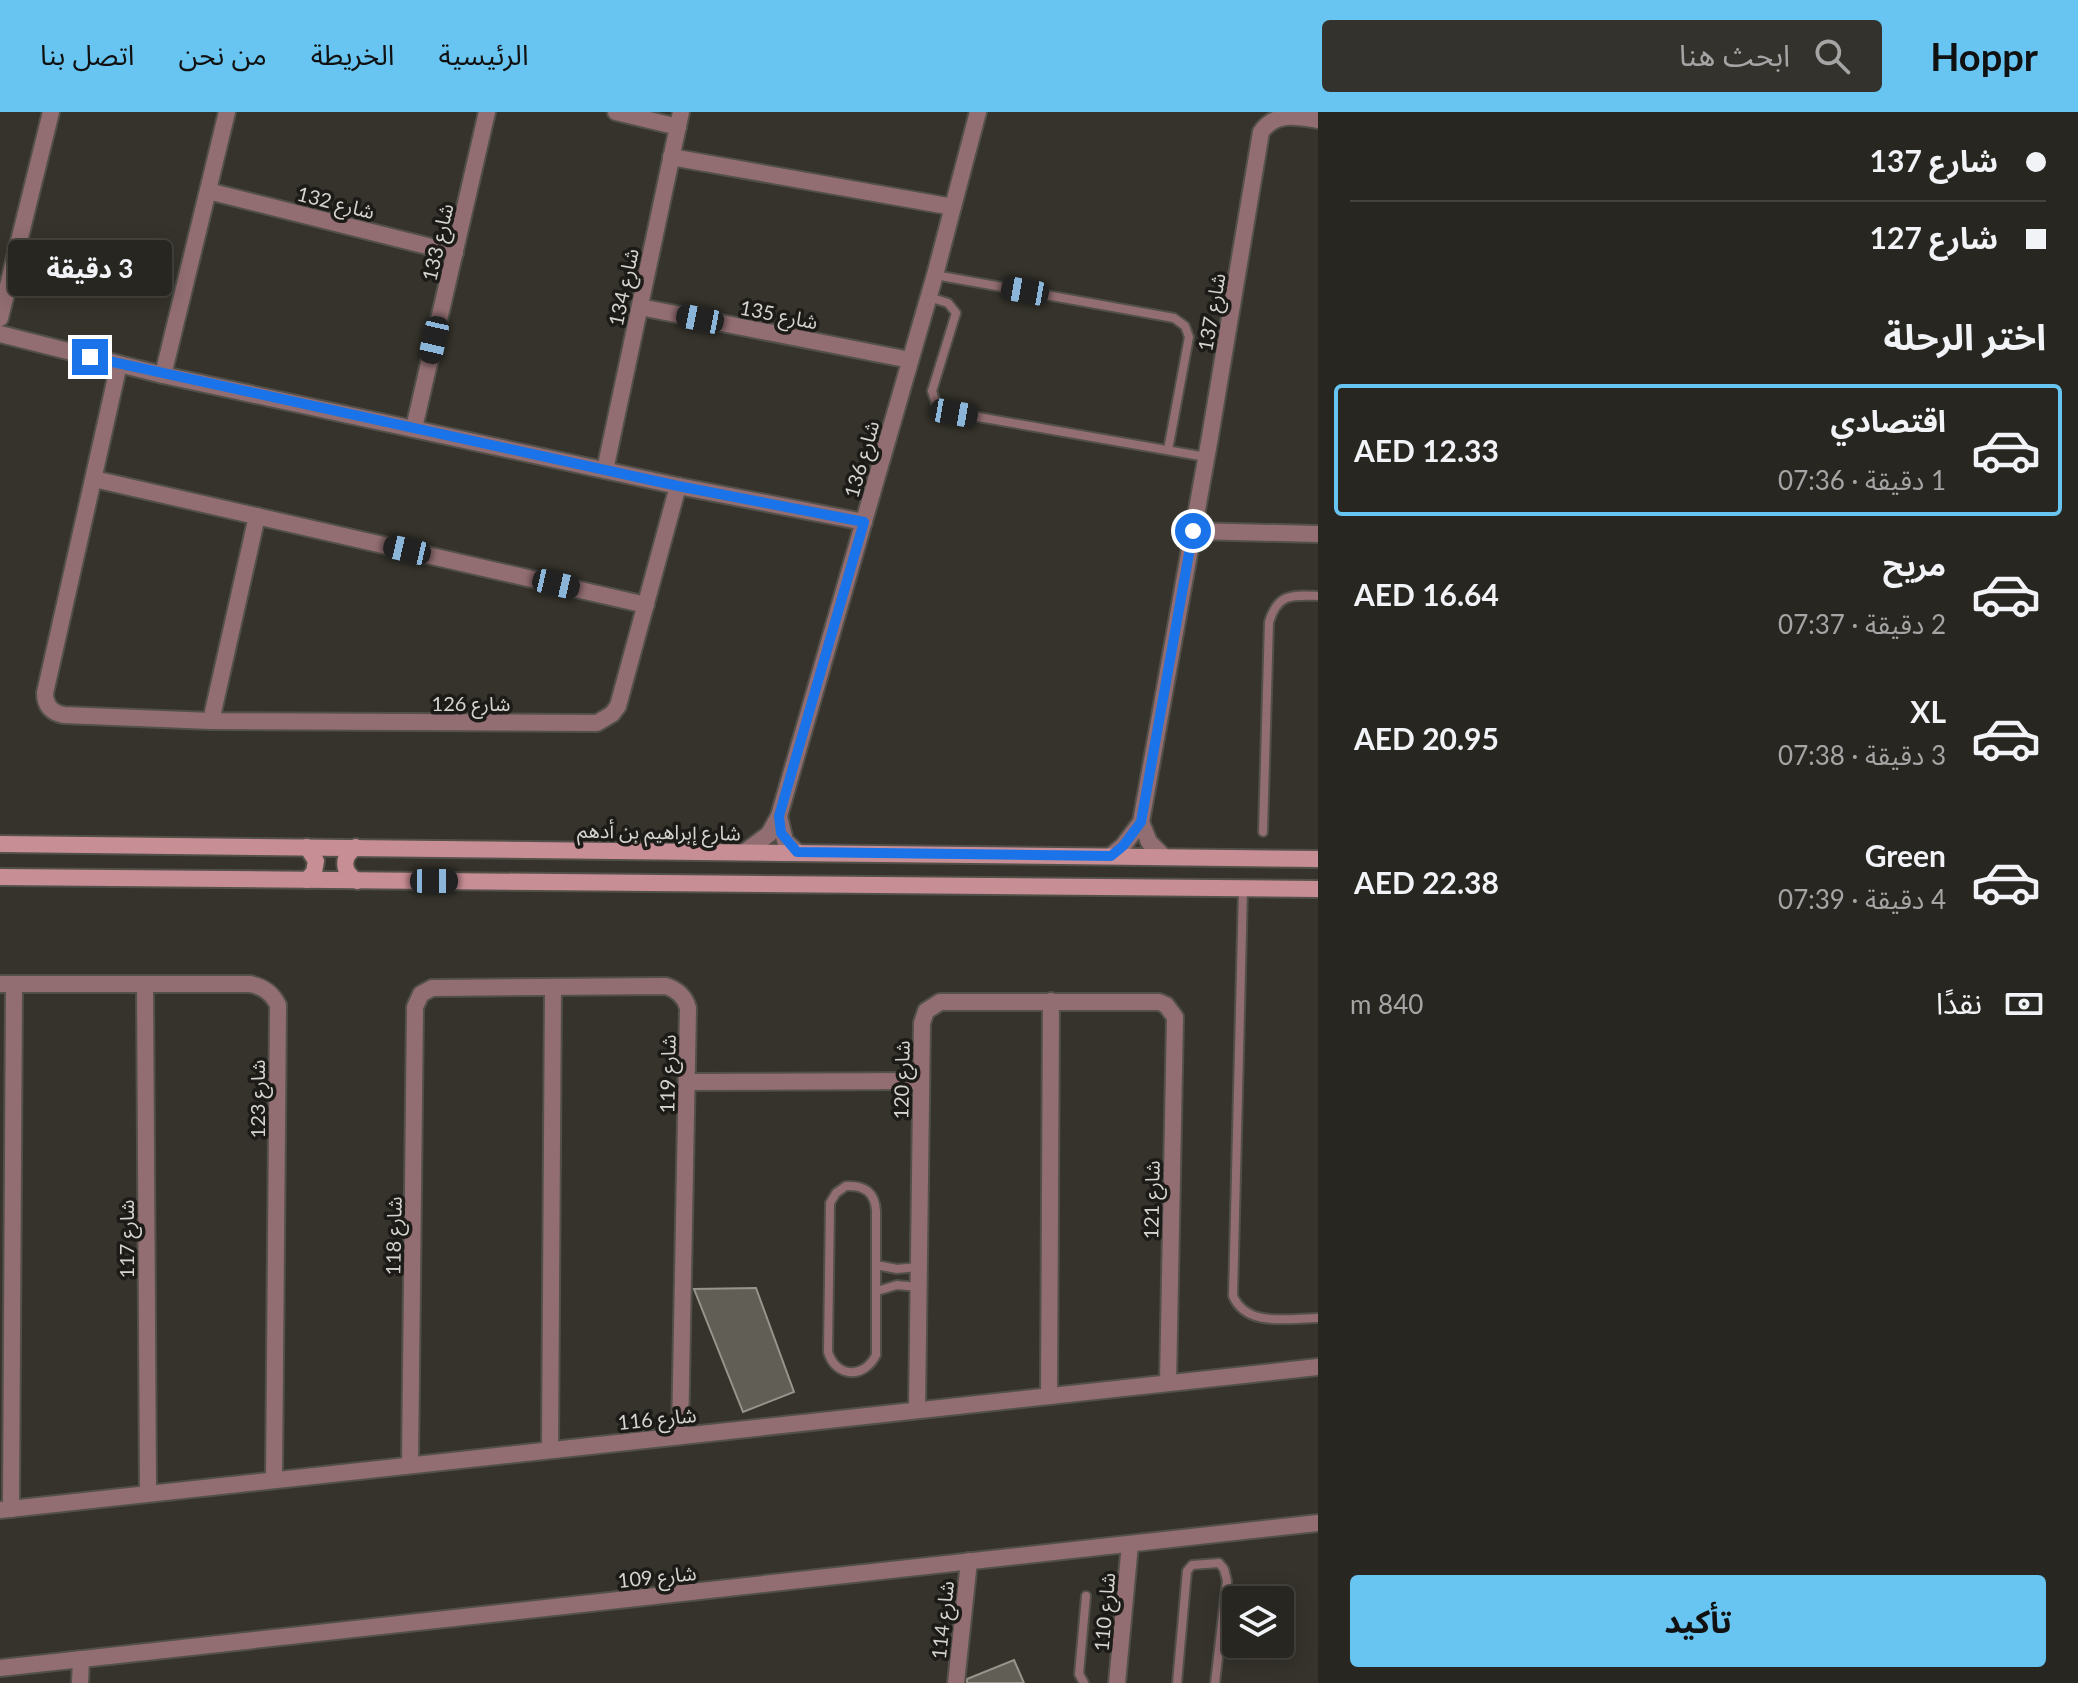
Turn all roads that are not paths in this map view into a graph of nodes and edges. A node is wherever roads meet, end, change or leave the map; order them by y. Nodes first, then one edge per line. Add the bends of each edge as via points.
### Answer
1 (51, 112) edge
2 (227, 112) edge
3 (487, 112) edge
4 (616, 112) edge
5 (978, 112) edge
6 (679, 120) edge
7 (1318, 120) edge
8 (671, 157) junction
9 (208, 191) junction
10 (953, 207) junction
11 (455, 253) junction
12 (935, 275) junction
13 (4, 284) edge
14 (929, 297) junction
15 (640, 307) junction
16 (0, 318) edge
17 (0, 334) edge
18 (910, 360) junction
19 (119, 364) junction
20 (163, 375) junction
21 (414, 428) junction
22 (1168, 450) junction
23 (1206, 457) junction
24 (605, 470) junction
25 (94, 479) junction
26 (678, 486) junction
27 (257, 516) junction
28 (864, 522) junction
29 (1193, 531) junction
30 (1318, 534) edge
31 (1318, 596) edge
32 (646, 605) junction
33 (211, 721) junction
34 (779, 816) junction
35 (1141, 822) junction
36 (1263, 832) dead end
37 (0, 844) edge
38 (307, 847) junction
39 (356, 847) junction
40 (745, 852) junction
41 (797, 852) junction
42 (1111, 856) junction
43 (1164, 857) junction
44 (1318, 859) edge
45 (0, 877) edge
46 (307, 880) junction
47 (357, 881) junction
48 (1243, 888) junction
49 (1318, 889) edge
50 (7, 984) edge
51 (145, 984) junction
52 (553, 987) junction
53 (1051, 1001) junction
54 (415, 1007) joint
55 (1175, 1017) joint
56 (921, 1081) junction
57 (687, 1082) junction
58 (876, 1265) junction
59 (918, 1267) junction
60 (918, 1287) junction
61 (877, 1291) junction
62 (1318, 1318) edge
63 (1318, 1367) edge
64 (1168, 1383) junction
65 (1049, 1396) junction
66 (917, 1410) junction
67 (680, 1436) junction
68 (550, 1450) junction
69 (410, 1465) junction
70 (274, 1480) junction
71 (148, 1493) junction
72 (5, 1510) edge
73 (1318, 1523) edge
74 (1130, 1544) junction
75 (969, 1561) junction
76 (1086, 1596) dead end
77 (81, 1659) junction
78 (0, 1668) edge
79 (80, 1683) edge
80 (956, 1683) edge
81 (1084, 1683) edge
82 (1117, 1683) edge
83 (1177, 1683) edge
84 (1215, 1683) edge

1 - 13 street
2 - 9 street
3 - 11 street, شارع 133
4 - 6 street
5 - 10 street, شارع 136
6 - 8 street, شارع 134
7 - 23 street, شارع 137 via 1287,114 1274,117 1261,132
8 - 10 street
8 - 15 street, شارع 134
9 - 11 street, شارع 132
9 - 20 street
10 - 12 street, شارع 136
11 - 21 street, شارع 133
12 - 14 street, شارع 136
12 - 22 lane via 1180,321 1189,337
13 - 16 street
14 - 18 street, شارع 136
14 - 22 lane via 948,303 956,313 932,391 944,411
15 - 18 street, شارع 135
15 - 24 street, شارع 134
17 - 19 street
18 - 28 street, شارع 136
19 - 20 street
19 - 25 street, شارع 126
20 - 21 street
21 - 24 street
22 - 23 lane
23 - 29 street, شارع 137
24 - 26 street
25 - 27 street
25 - 33 street, شارع 126 via 45,693 47,705 64,715
26 - 28 street
26 - 32 street, شارع 126
27 - 32 street
27 - 33 street
28 - 34 street, شارع 136
29 - 30 street
29 - 35 street, شارع 137
31 - 36 lane via 1285,598 1269,622
32 - 33 street, شارع 126 via 618,706 597,723
34 - 40 street, شارع 136 via 769,834
34 - 41 street via 781,833
35 - 42 street
35 - 43 street via 1149,842
37 - 38 street, شارع إبراهيم بن أدهم
38 - 39 street, شارع إبراهيم بن أدهم
38 - 46 street via 316,861
39 - 40 street, شارع إبراهيم بن أدهم
39 - 47 street via 348,853 345,867
40 - 41 street, شارع إبراهيم بن أدهم
41 - 42 street, شارع إبراهيم بن أدهم
42 - 43 street, شارع إبراهيم بن أدهم
43 - 44 street, شارع إبراهيم بن أدهم
45 - 46 street
46 - 47 street
47 - 48 street
48 - 49 street
48 - 62 lane via 1233,1296 1242,1311 1256,1318
50 - 51 street, شارع 123
50 - 72 street
51 - 70 street, شارع 123 via 250,984 268,991 278,1005
51 - 71 street, شارع 117
52 - 54 street, شارع 119 via 432,988 421,994
52 - 57 street, شارع 119 via 660,986 676,991 688,1008
52 - 68 street
53 - 55 street, شارع 120 via 1159,1002
53 - 56 street, شارع 120 via 930,1006 922,1023
53 - 65 street
54 - 69 street, شارع 118
55 - 64 street, شارع 121
56 - 57 street
56 - 59 street, شارع 120
57 - 67 street, شارع 119
58 - 59 lane
58 - 61 lane
58 - 61 lane via 875,1200 868,1190 846,1186 830,1203 827,1342 831,1361 846,1373 865,1370 876,1355
59 - 60 street, شارع 120
60 - 61 lane via 897,1285
60 - 66 street, شارع 120
63 - 64 street, شارع 116
64 - 65 street, شارع 116
65 - 66 street, شارع 116
66 - 67 street, شارع 116
67 - 68 street, شارع 116
68 - 69 street, شارع 116
69 - 70 street, شارع 116
70 - 71 street, شارع 116
71 - 72 street, شارع 116
73 - 74 street, شارع 109
74 - 75 street, شارع 109
74 - 82 street, شارع 110
75 - 77 street, شارع 109
75 - 80 street, شارع 114
76 - 81 lane via 1079,1674
77 - 78 street, شارع 109
77 - 79 street
83 - 84 lane via 1187,1571 1192,1565 1219,1563 1227,1581

